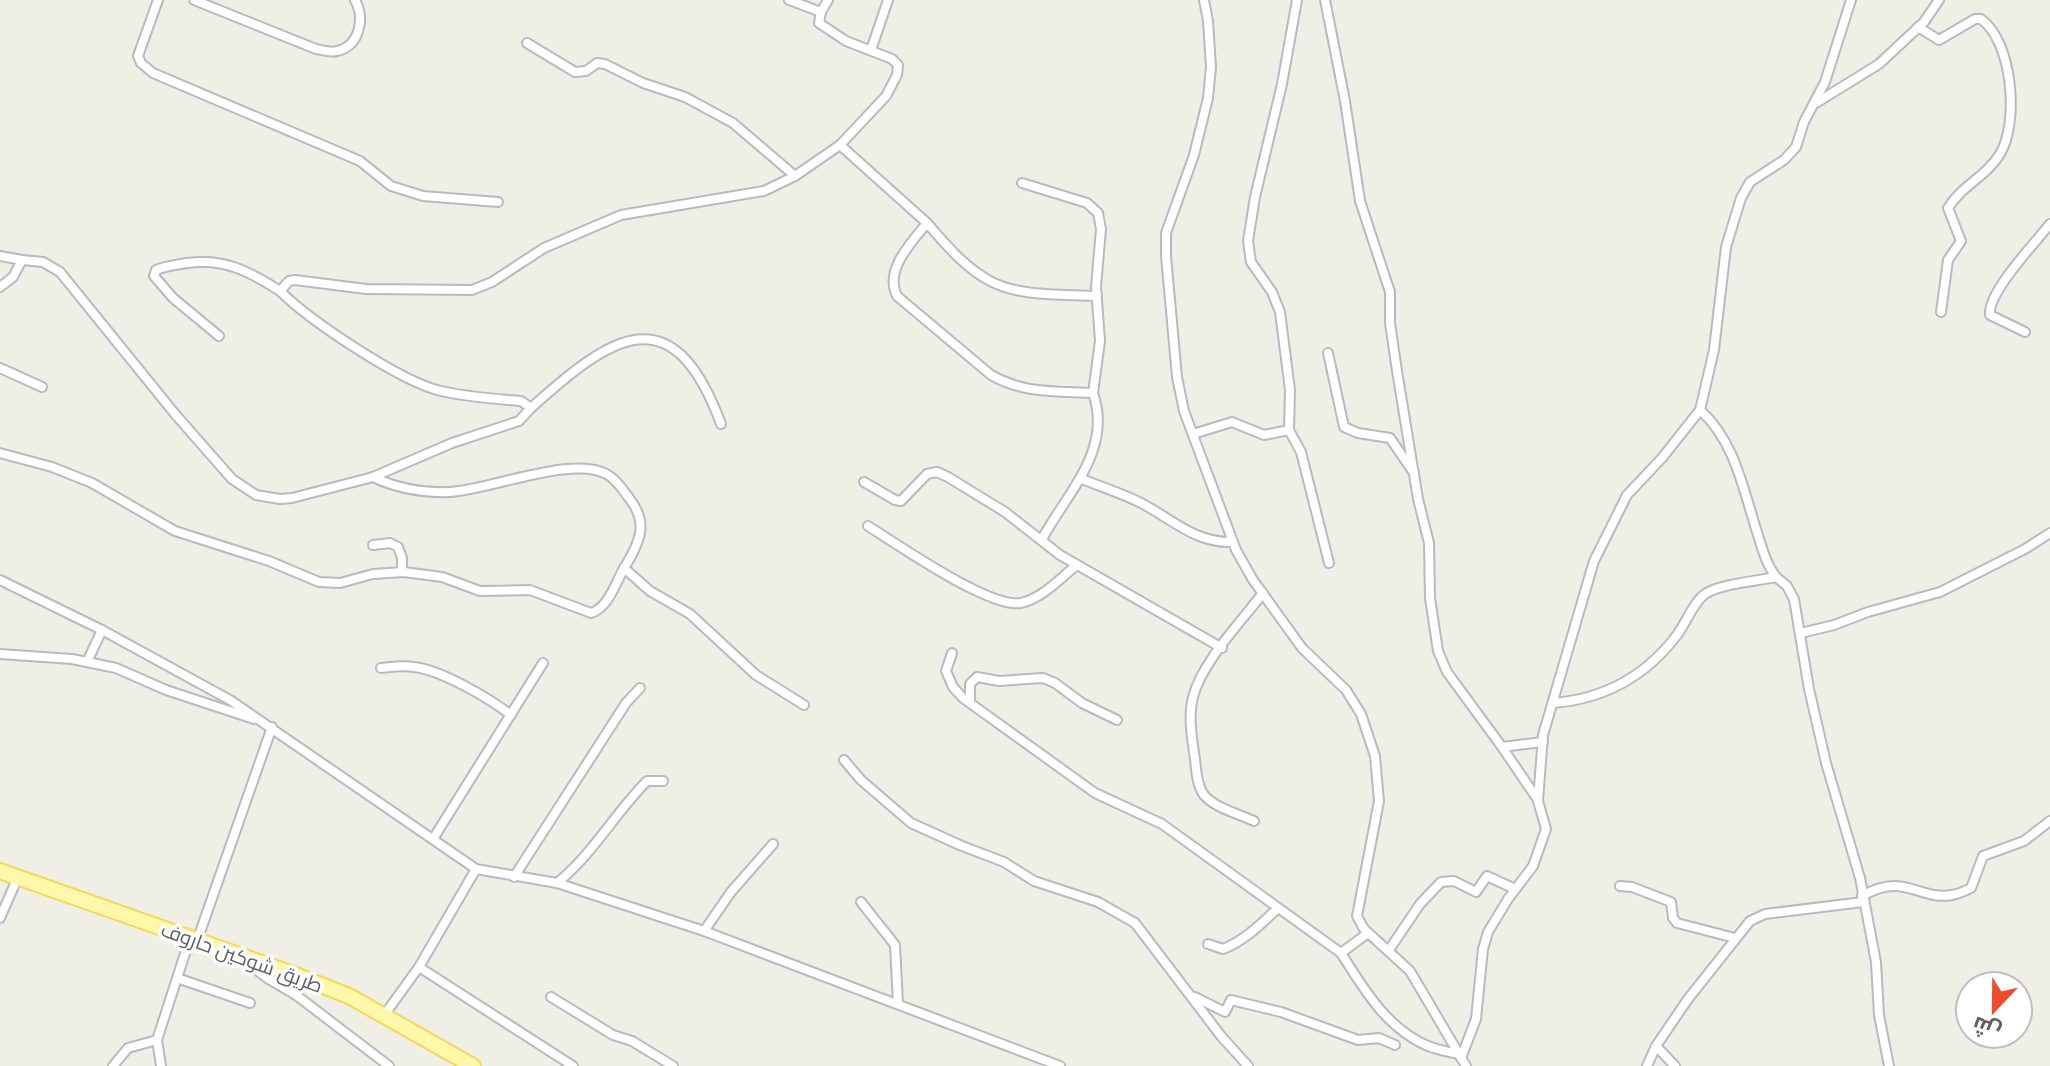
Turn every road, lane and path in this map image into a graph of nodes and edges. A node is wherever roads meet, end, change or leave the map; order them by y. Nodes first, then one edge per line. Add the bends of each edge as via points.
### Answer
1 (158, 0) edge
2 (194, 0) edge
3 (355, 0) edge
4 (789, 0) edge
5 (828, 0) edge
6 (888, 0) edge
7 (1204, 0) edge
8 (1297, 0) edge
9 (1325, 0) edge
10 (1851, 0) edge
11 (1939, 0) edge
12 (821, 12) junction
13 (1918, 27) junction
14 (527, 43) dead end
15 (871, 50) junction
16 (1815, 104) junction
17 (840, 145) junction
18 (795, 176) junction
19 (1022, 183) dead end
20 (498, 202) dead end
21 (927, 223) junction
22 (2050, 224) edge
23 (0, 256) edge
24 (22, 260) junction
25 (0, 287) edge
26 (280, 291) junction
27 (1097, 296) junction
28 (1941, 312) dead end
29 (2025, 332) dead end
30 (219, 336) dead end
31 (1328, 353) dead end
32 (0, 368) edge
33 (42, 387) dead end
34 (1093, 393) junction
35 (531, 408) junction
36 (1700, 410) junction
37 (721, 424) dead end
38 (1289, 430) junction
39 (1193, 434) junction
40 (0, 453) edge
41 (1415, 473) junction
42 (373, 477) junction
43 (1082, 479) junction
44 (864, 482) dead end
45 (868, 526) dead end
46 (2050, 533) edge
47 (1042, 539) junction
48 (1232, 542) junction
49 (373, 545) dead end
50 (1329, 563) dead end
51 (1077, 565) junction
52 (624, 568) junction
53 (402, 572) junction
54 (1776, 577) junction
55 (0, 580) edge
56 (1263, 593) junction
57 (102, 630) junction
58 (1801, 633) junction
59 (1222, 648) junction
60 (952, 653) dead end
61 (0, 654) edge
62 (87, 662) junction
63 (543, 663) dead end
64 (381, 668) dead end
65 (640, 688) dead end
66 (970, 702) junction
67 (1553, 703) junction
68 (804, 705) dead end
69 (511, 715) junction
70 (1117, 720) dead end
71 (263, 721) junction
72 (272, 727) junction
73 (1543, 742) junction
74 (1502, 747) junction
75 (844, 760) dead end
76 (663, 781) dead end
77 (1538, 801) junction
78 (1254, 821) dead end
79 (2050, 821) edge
80 (433, 839) junction
81 (773, 844) dead end
82 (476, 869) junction
83 (0, 871) edge
84 (18, 877) junction
85 (514, 877) junction
86 (557, 883) junction
87 (1620, 886) dead end
88 (1515, 889) junction
89 (1863, 899) junction
90 (861, 902) dead end
91 (1277, 909) junction
92 (0, 918) edge
93 (704, 931) junction
94 (1368, 933) junction
95 (1735, 938) junction
96 (194, 940) junction
97 (1208, 944) dead end
98 (1389, 950) junction
99 (1341, 953) junction
100 (237, 955) junction
101 (419, 967) junction
102 (177, 978) junction
103 (1184, 989) junction
104 (551, 997) dead end
105 (250, 1003) dead end
106 (898, 1004) junction
107 (385, 1014) junction
108 (157, 1040) junction
109 (1395, 1045) dead end
110 (1656, 1046) junction
111 (1462, 1059) edge
112 (113, 1066) edge
113 (161, 1066) edge
114 (389, 1066) edge
115 (473, 1066) edge
116 (573, 1066) edge
117 (673, 1066) edge
118 (1060, 1066) edge
119 (1248, 1066) edge
120 (1647, 1066) edge
121 (1675, 1066) edge
122 (1889, 1066) edge

1 - 20 street via 138,56 153,73 360,161 391,186 423,196
2 - 3 street via 335,52 357,35 361,20
4 - 12 street
5 - 12 street
6 - 15 street
7 - 39 street via 1210,84 1194,155 1166,233 1177,377
8 - 38 street via 1248,241 1251,262 1280,312 1290,390
9 - 41 street via 1360,201 1390,292 1390,323
10 - 16 street
11 - 13 street
12 - 15 street via 819,23 828,30
13 - 16 street via 1879,64
13 - 28 street via 1939,40 1981,19 1998,38 2010,85 2002,152 1948,208 1961,241 1948,260
14 - 18 street via 575,72 605,64 685,97 733,123
15 - 17 street via 892,59 897,75 886,96
16 - 36 street via 1796,147 1750,182 1741,198 1726,247 1714,350
17 - 18 street
17 - 21 street
18 - 26 street via 741,197 621,215 544,248 472,290 366,289 295,280
19 - 27 street via 1087,203 1098,213
21 - 27 street via 990,281 1036,292
21 - 34 street via 896,267 892,287 897,296 1006,384
22 - 29 street via 1989,307 1995,319
23 - 24 street
24 - 25 street
24 - 42 street via 43,262 67,278 195,438 245,489 280,499
26 - 30 street via 246,269 217,261 156,270 154,276 165,290
26 - 35 street via 353,345 426,386 521,401
27 - 34 street via 1100,341
31 - 41 street via 1344,427 1390,438
32 - 33 street
34 - 43 street via 1098,434
35 - 37 street via 603,351 630,340 651,339 670,346 688,363
35 - 42 street via 519,421
36 - 54 street via 1715,425 1735,462
36 - 67 street via 1617,512 1594,561
38 - 39 street via 1264,435 1232,422
38 - 50 street via 1301,452
39 - 48 street
40 - 53 street via 92,483 175,531 319,582
41 - 74 street via 1429,543 1438,651 1447,672
42 - 52 street via 410,490 453,492 553,471 602,473 616,482 641,517 636,545
43 - 47 street
43 - 48 street via 1137,501 1195,536
44 - 47 street via 901,501 927,474 937,472
45 - 51 street via 980,593 1010,603 1040,595
46 - 58 street via 1940,592
47 - 51 street
48 - 56 street
49 - 53 street via 398,547
51 - 59 street
52 - 53 street via 601,607 591,613 530,590 480,591 442,577
52 - 68 street via 650,591 690,614 756,675
54 - 58 street via 1794,599
54 - 67 street via 1704,595 1667,648 1638,674 1604,692
55 - 57 street
56 - 59 street
56 - 94 street via 1302,648 1346,690 1372,746 1379,801 1357,909
57 - 62 street
57 - 71 street
58 - 89 street via 1826,763
59 - 78 street via 1193,698 1197,777 1208,799
60 - 66 street via 946,663 948,678
61 - 62 street
62 - 71 street
63 - 69 street
64 - 69 street via 414,667 433,673 488,698
65 - 85 street
66 - 70 street via 970,684 977,677 1043,678
66 - 91 street via 1095,793 1174,832
67 - 73 street
69 - 80 street
71 - 72 street
72 - 80 street
72 - 96 street
73 - 74 street
73 - 77 street
74 - 77 street
75 - 103 street via 911,823 1004,862 1034,881 1098,902 1135,923
76 - 86 street via 647,781
77 - 88 street via 1546,829 1533,866
79 - 89 street via 2024,841 1983,856 1971,888 1958,894 1888,886
80 - 82 street
81 - 93 street
82 - 85 street
82 - 101 street
83 - 84 main road, طريق شوكين حاروف
84 - 92 street
84 - 96 main road, طريق شوكين حاروف
85 - 86 street
86 - 93 street
87 - 95 street via 1671,902 1677,923
88 - 98 street via 1487,876 1476,892 1454,881 1441,882
88 - 111 street via 1488,932 1476,1019
89 - 95 street via 1759,915
89 - 122 street
90 - 106 street via 895,945
91 - 97 street via 1229,947
91 - 99 street
93 - 106 street
94 - 98 street
94 - 99 street
95 - 110 street
96 - 100 main road, طريق شوكين حاروف
96 - 102 street
98 - 111 street via 1410,971
99 - 111 street via 1391,1021 1426,1045
100 - 107 main road, طريق شوكين حاروف
100 - 114 street
101 - 107 street
101 - 116 street
102 - 105 street
102 - 108 street
103 - 109 street via 1225,1012 1231,1000 1358,1040 1379,1038
103 - 119 street
104 - 117 street
106 - 118 street
107 - 115 main road, طريق شوكين حاروف
108 - 112 street via 128,1048
108 - 113 street
110 - 120 street
110 - 121 street

